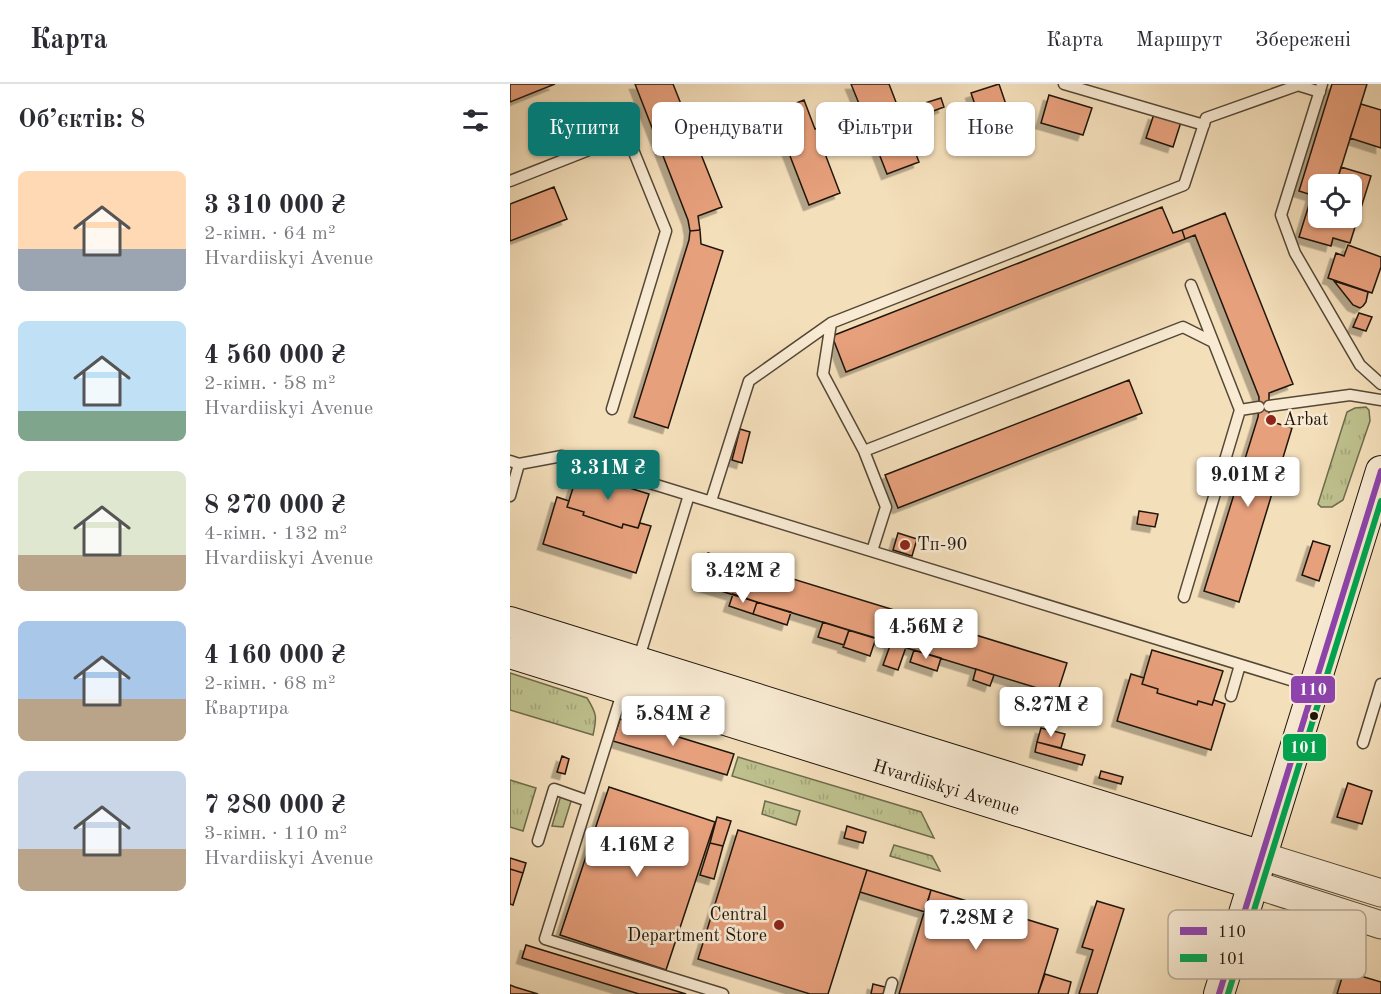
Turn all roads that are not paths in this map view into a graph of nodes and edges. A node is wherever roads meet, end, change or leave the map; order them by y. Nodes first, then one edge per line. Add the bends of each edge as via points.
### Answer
1 (1064, 84) edge
2 (1295, 85) edge
3 (1321, 88) edge
4 (1204, 125) junction
5 (510, 181) edge
6 (1191, 285) dead end
7 (831, 323) junction
8 (1214, 342) junction
9 (1381, 384) edge
10 (1381, 400) edge
11 (612, 409) dead end
12 (1240, 410) junction
13 (864, 451) junction
14 (515, 463) edge
15 (1381, 471) edge
16 (689, 495) junction
17 (510, 496) edge
18 (711, 501) junction
19 (872, 551) junction
20 (1184, 597) dead end
21 (510, 622) edge
22 (510, 653) edge
23 (638, 662) junction
24 (1240, 665) junction
25 (1381, 684) edge
26 (1314, 687) junction
27 (623, 688) junction
28 (1231, 696) dead end
29 (1363, 743) dead end
30 (588, 801) junction
31 (538, 841) dead end
32 (1262, 856) junction
33 (1253, 885) junction
34 (1381, 893) edge
35 (1245, 910) edge
36 (1333, 910) edge
37 (1366, 920) edge
38 (1381, 925) edge
39 (1223, 979) edge
40 (723, 994) edge
41 (1218, 994) edge

1 - 4 lane
2 - 3 lane
2 - 4 lane via 1206,118
3 - 9 lane via 1281,215 1295,253 1360,365
4 - 7 lane via 1184,185
5 - 11 lane via 627,135 666,231
6 - 8 lane
7 - 13 lane via 823,374
7 - 18 lane via 748,381
8 - 12 lane
8 - 13 lane via 1183,327
10 - 12 lane via 1350,395
12 - 20 lane
13 - 19 lane via 886,507
14 - 16 lane via 559,455
14 - 17 lane
15 - 26 main road
16 - 18 lane
16 - 23 lane
18 - 19 lane
19 - 24 lane
21 - 23 main road, Hvardiiskyi Avenue
22 - 27 main road, Hvardiiskyi Avenue
23 - 32 main road, Hvardiiskyi Avenue
24 - 26 lane
24 - 28 lane
25 - 29 lane
26 - 32 main road
27 - 30 lane
27 - 33 main road, Hvardiiskyi Avenue
30 - 31 lane via 554,789
30 - 40 lane via 545,939
32 - 33 main road
32 - 34 street, Hvardiiskyi Avenue
33 - 35 main road
33 - 36 street, Hvardiiskyi Avenue
37 - 38 street, Hvardiiskyi Avenue
39 - 41 main road

